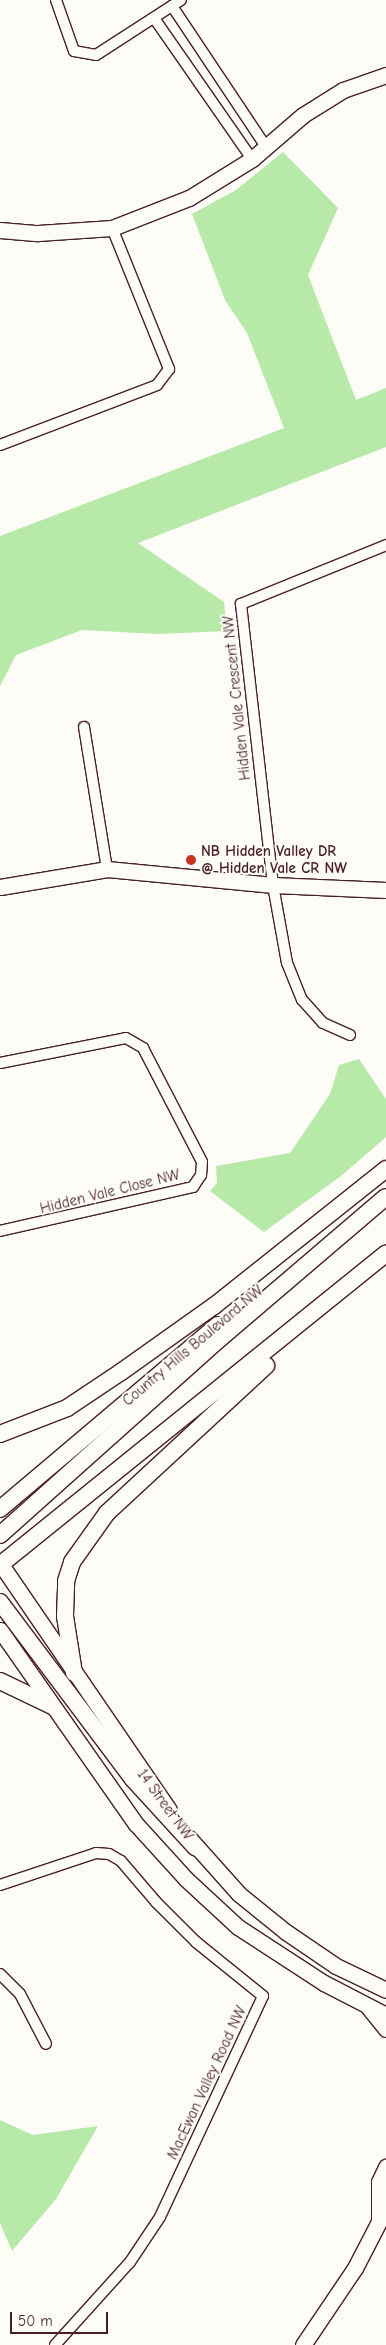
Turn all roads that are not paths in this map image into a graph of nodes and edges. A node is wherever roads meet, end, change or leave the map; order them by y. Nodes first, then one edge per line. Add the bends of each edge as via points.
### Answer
1 (56, 0) edge
2 (177, 3) edge
3 (154, 18) junction
4 (386, 75) edge
5 (266, 147) junction
6 (252, 159) junction
7 (112, 228) junction
8 (0, 230) edge
9 (1, 441) edge
10 (386, 545) edge
11 (84, 727) dead end
12 (107, 869) junction
13 (273, 885) junction
14 (0, 887) edge
15 (386, 890) edge
16 (350, 1035) dead end
17 (0, 1063) edge
18 (386, 1169) edge
19 (386, 1183) edge
20 (386, 1197) edge
21 (0, 1231) edge
22 (386, 1253) edge
23 (309, 1318) junction
24 (0, 1434) edge
25 (0, 1509) edge
26 (0, 1535) edge
27 (0, 1564) edge
28 (0, 1602) edge
29 (0, 1630) edge
30 (74, 1673) junction
31 (0, 1681) edge
32 (52, 1706) junction
33 (196, 1848) junction
34 (0, 1885) edge
35 (0, 1974) edge
36 (386, 1990) edge
37 (364, 2004) junction
38 (386, 2014) edge
39 (386, 2029) edge
40 (46, 2044) dead end
41 (386, 2166) edge
42 (384, 2216) edge
43 (55, 2345) edge
44 (303, 2345) edge

1 - 3 street via 74,51 96,55
2 - 3 street
2 - 5 street
3 - 6 street
4 - 5 main road via 343,90 303,115
5 - 6 main road
6 - 7 main road via 189,198
7 - 8 main road via 38,233
7 - 9 street via 169,369 157,386
10 - 13 street, Hidden Vale Crescent NW via 242,604
11 - 12 street
12 - 13 main road
12 - 14 main road
13 - 15 main road
13 - 16 street via 287,963 302,1000 323,1022
17 - 21 street, Hidden Vale Close NW via 126,1038 143,1048 202,1162 201,1175 193,1187
18 - 24 main road via 214,1306 121,1372 67,1408
19 - 25 main road, Country Hills Boulevard NW
20 - 26 main road via 216,1342
22 - 23 main road
23 - 27 main road
23 - 30 main road via 290,1344 193,1430 107,1513 91,1533 72,1562 66,1582 65,1616
27 - 30 main road, 14 Street NW
28 - 33 main road via 133,1779
29 - 32 main road, 14 Street NW
30 - 33 main road, 14 Street NW
31 - 32 main road
32 - 37 main road, 14 Street NW via 136,1824 186,1879 238,1927 324,1983
33 - 36 main road, 14 Street NW via 239,1894 286,1932 336,1966
34 - 43 street, MacEwan Valley Road NW via 96,1853 109,1854 121,1860 156,1902 196,1942 263,1996 160,2217 130,2262
35 - 40 street via 20,1994
37 - 38 main road, 14 Street NW
37 - 39 main road
41 - 42 main road via 379,2182
42 - 44 main road via 355,2268

